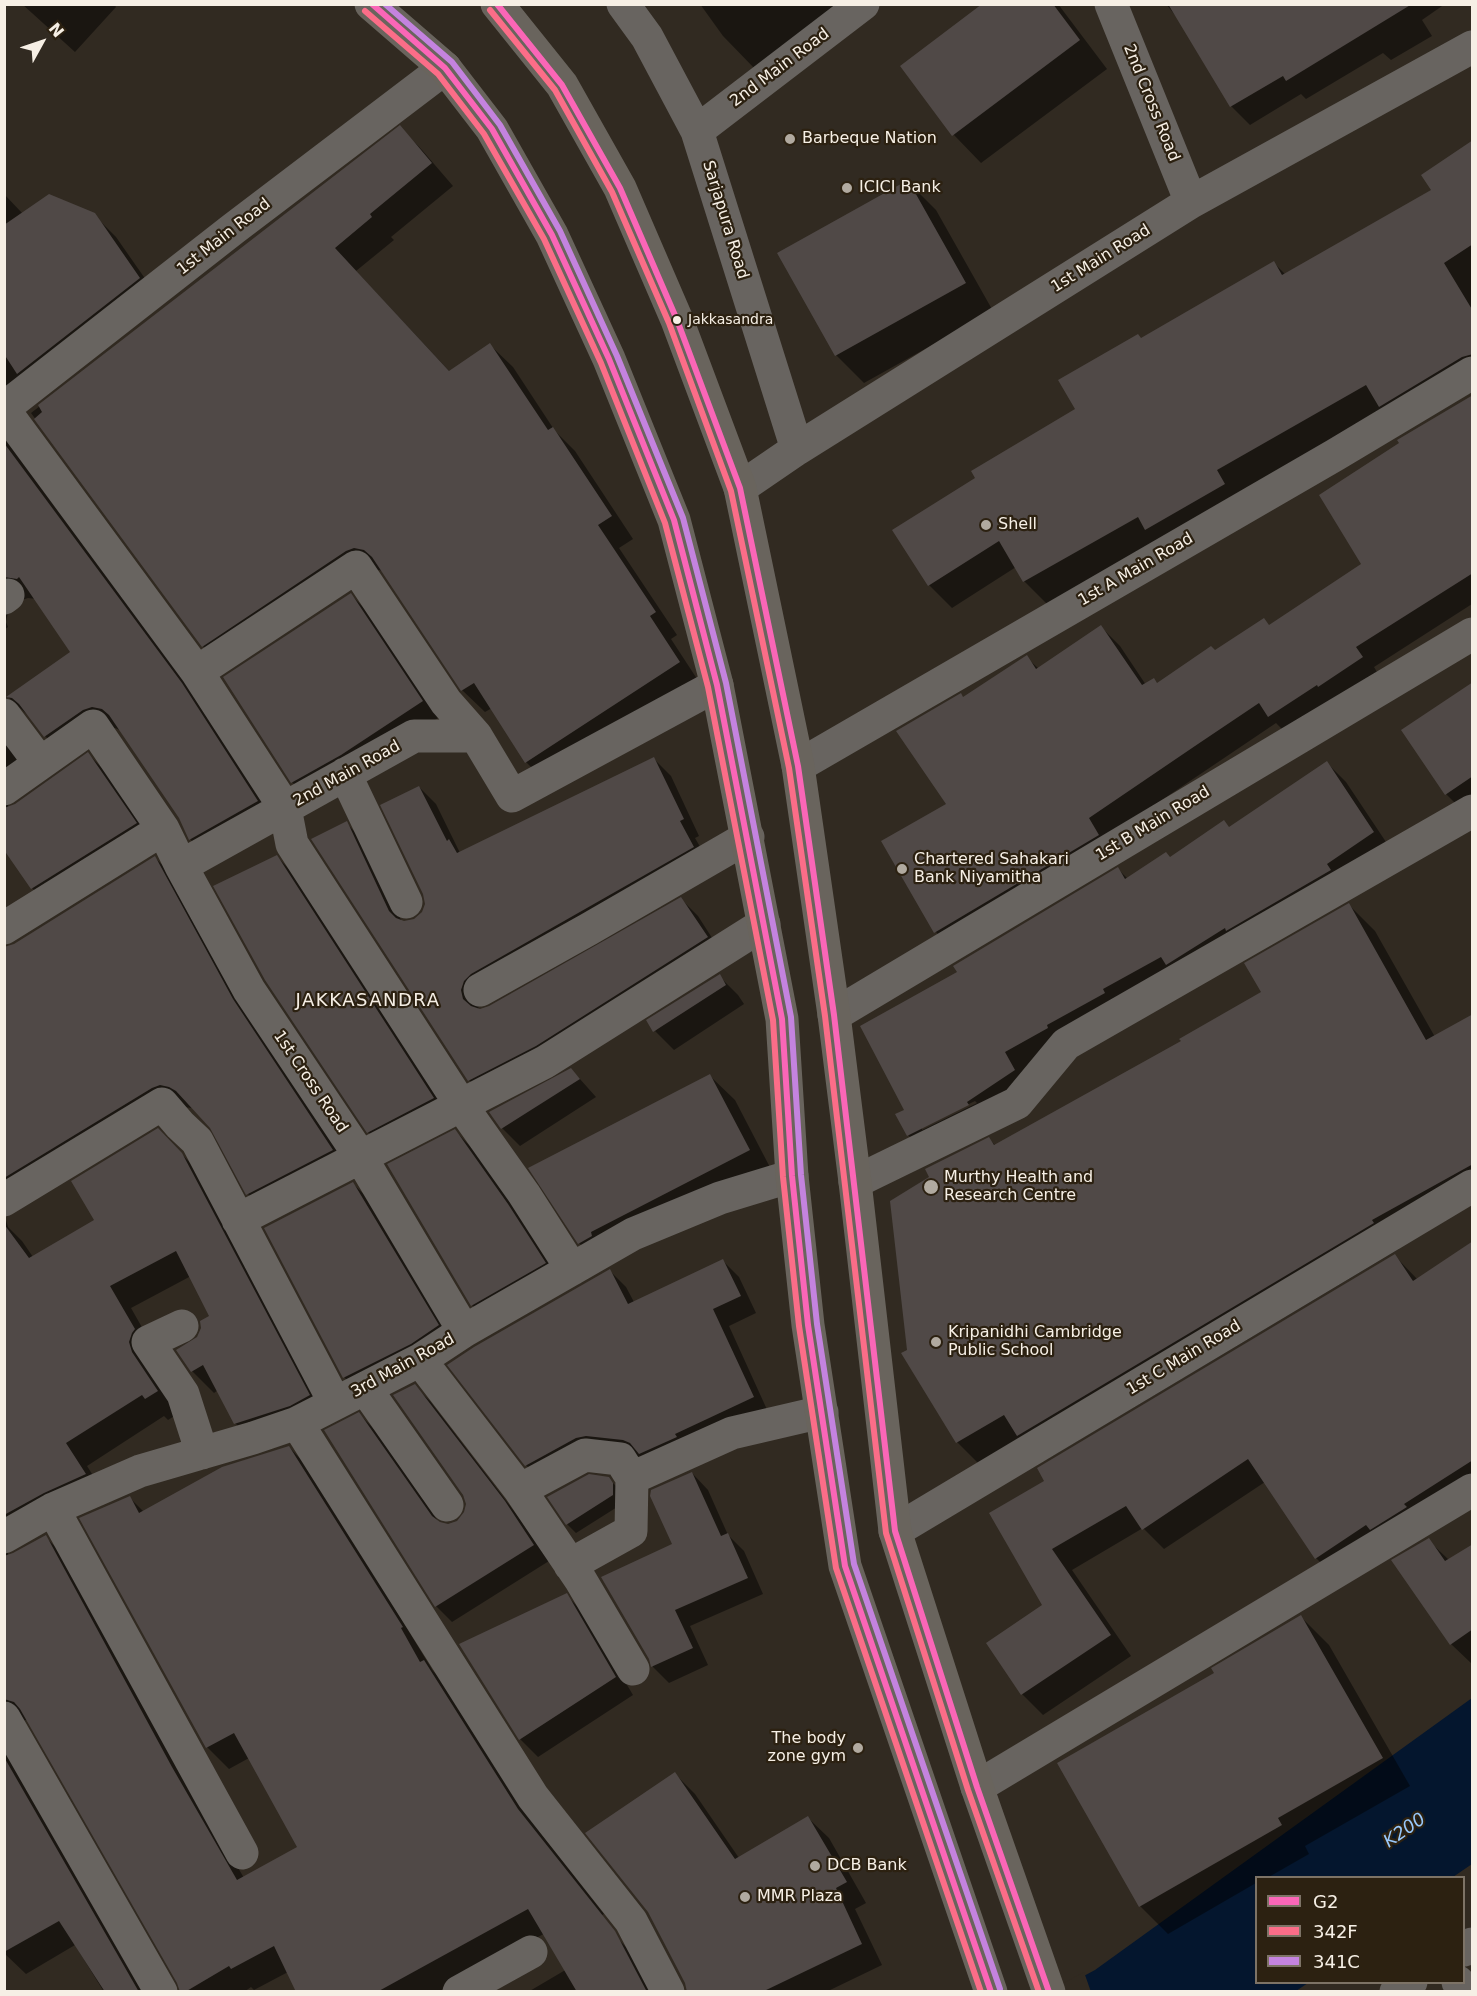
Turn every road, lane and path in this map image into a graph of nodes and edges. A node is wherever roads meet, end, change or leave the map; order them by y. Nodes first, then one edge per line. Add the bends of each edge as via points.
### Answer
1 (371, 4) edge
2 (497, 4) edge
3 (623, 4) edge
4 (863, 4) edge
5 (1111, 4) edge
6 (1472, 47) edge
7 (445, 68) junction
8 (697, 131) junction
9 (1191, 202) junction
10 (1473, 373) edge
11 (9, 395) edge
12 (797, 449) junction
13 (740, 488) junction
14 (1473, 634) edge
15 (197, 672) junction
16 (717, 686) junction
17 (4, 715) edge
18 (476, 736) junction
19 (40, 764) junction
20 (798, 766) junction
21 (345, 774) junction
22 (4, 789) edge
23 (285, 808) junction
24 (1473, 811) edge
25 (162, 828) junction
26 (748, 837) junction
27 (181, 866) junction
28 (406, 902) dead end
29 (764, 924) junction
30 (4, 928) edge
31 (480, 990) dead end
32 (834, 1014) junction
33 (461, 1105) junction
34 (360, 1156) junction
35 (792, 1176) junction
36 (855, 1182) junction
37 (1473, 1186) edge
38 (4, 1200) edge
39 (238, 1220) junction
40 (572, 1269) junction
41 (182, 1326) dead end
42 (464, 1331) junction
43 (420, 1360) junction
44 (365, 1389) junction
45 (335, 1403) junction
46 (822, 1412) junction
47 (297, 1423) junction
48 (202, 1453) junction
49 (632, 1478) junction
50 (520, 1490) junction
51 (1473, 1490) edge
52 (447, 1505) dead end
53 (53, 1509) junction
54 (895, 1531) junction
55 (4, 1537) edge
56 (570, 1565) junction
57 (633, 1669) dead end
58 (4, 1718) edge
59 (977, 1787) junction
60 (242, 1853) dead end
61 (531, 1953) dead end
62 (1046, 1981) edge
63 (1409, 1984) edge
64 (161, 1992) edge
65 (459, 1992) edge
66 (668, 1992) edge
67 (991, 1992) edge
68 (1396, 1992) edge

1 - 7 main road
2 - 13 main road via 562,85 620,188 677,320
3 - 8 street, Sarjapura Road via 647,37
4 - 8 street, 2nd Main Road
5 - 9 street, 2nd Cross Road
6 - 9 street, 1st Main Road
7 - 11 street, 1st Main Road
7 - 16 main road via 492,129 552,235 609,359 674,520
8 - 12 street, Sarjapura Road
9 - 12 street, 1st Main Road
10 - 20 street, 1st A Main Road
11 - 15 street
12 - 13 street, 1st Main Road
13 - 20 main road
14 - 32 street, 1st B Main Road
15 - 18 street via 356,567 446,702
15 - 23 street
16 - 18 street via 512,796
16 - 26 main road
17 - 19 street
18 - 21 street, 2nd Main Road via 414,736
19 - 22 street
19 - 25 street, 1st Cross Road via 93,726
20 - 32 main road
21 - 23 street, 2nd Main Road
21 - 28 street
23 - 27 street, 2nd Main Road
23 - 33 street via 292,844
24 - 36 street via 1066,1044 1017,1103
25 - 27 street, 1st Cross Road
25 - 30 street
26 - 29 main road
26 - 31 street
27 - 34 street, 1st Cross Road via 249,990
29 - 33 street via 545,1062
29 - 35 main road via 782,1019
32 - 36 main road
33 - 34 street
33 - 40 street
34 - 39 street
34 - 42 street, 1st Cross Road
35 - 40 street, 3rd Main Road via 720,1198 633,1234
35 - 46 main road
36 - 54 main road
37 - 54 street, 1st C Main Road
38 - 39 street via 162,1104 197,1141
39 - 45 street
40 - 42 street, 3rd Main Road
41 - 48 street via 147,1342 183,1394
42 - 43 street, 3rd Main Road
43 - 44 street, 3rd Main Road
43 - 50 street
44 - 45 street, 3rd Main Road
44 - 52 street
45 - 47 street, 3rd Main Road
46 - 49 street via 732,1433
46 - 67 main road via 845,1566
47 - 48 street, 3rd Main Road
47 - 66 street via 533,1797 631,1921
48 - 53 street, 3rd Main Road via 140,1472
49 - 50 street via 620,1459 585,1455
49 - 56 street via 631,1531
50 - 56 street
51 - 59 street
53 - 55 street, 3rd Main Road
53 - 60 street
54 - 59 main road
56 - 57 street
58 - 64 street
59 - 62 main road
61 - 65 street
63 - 68 street

